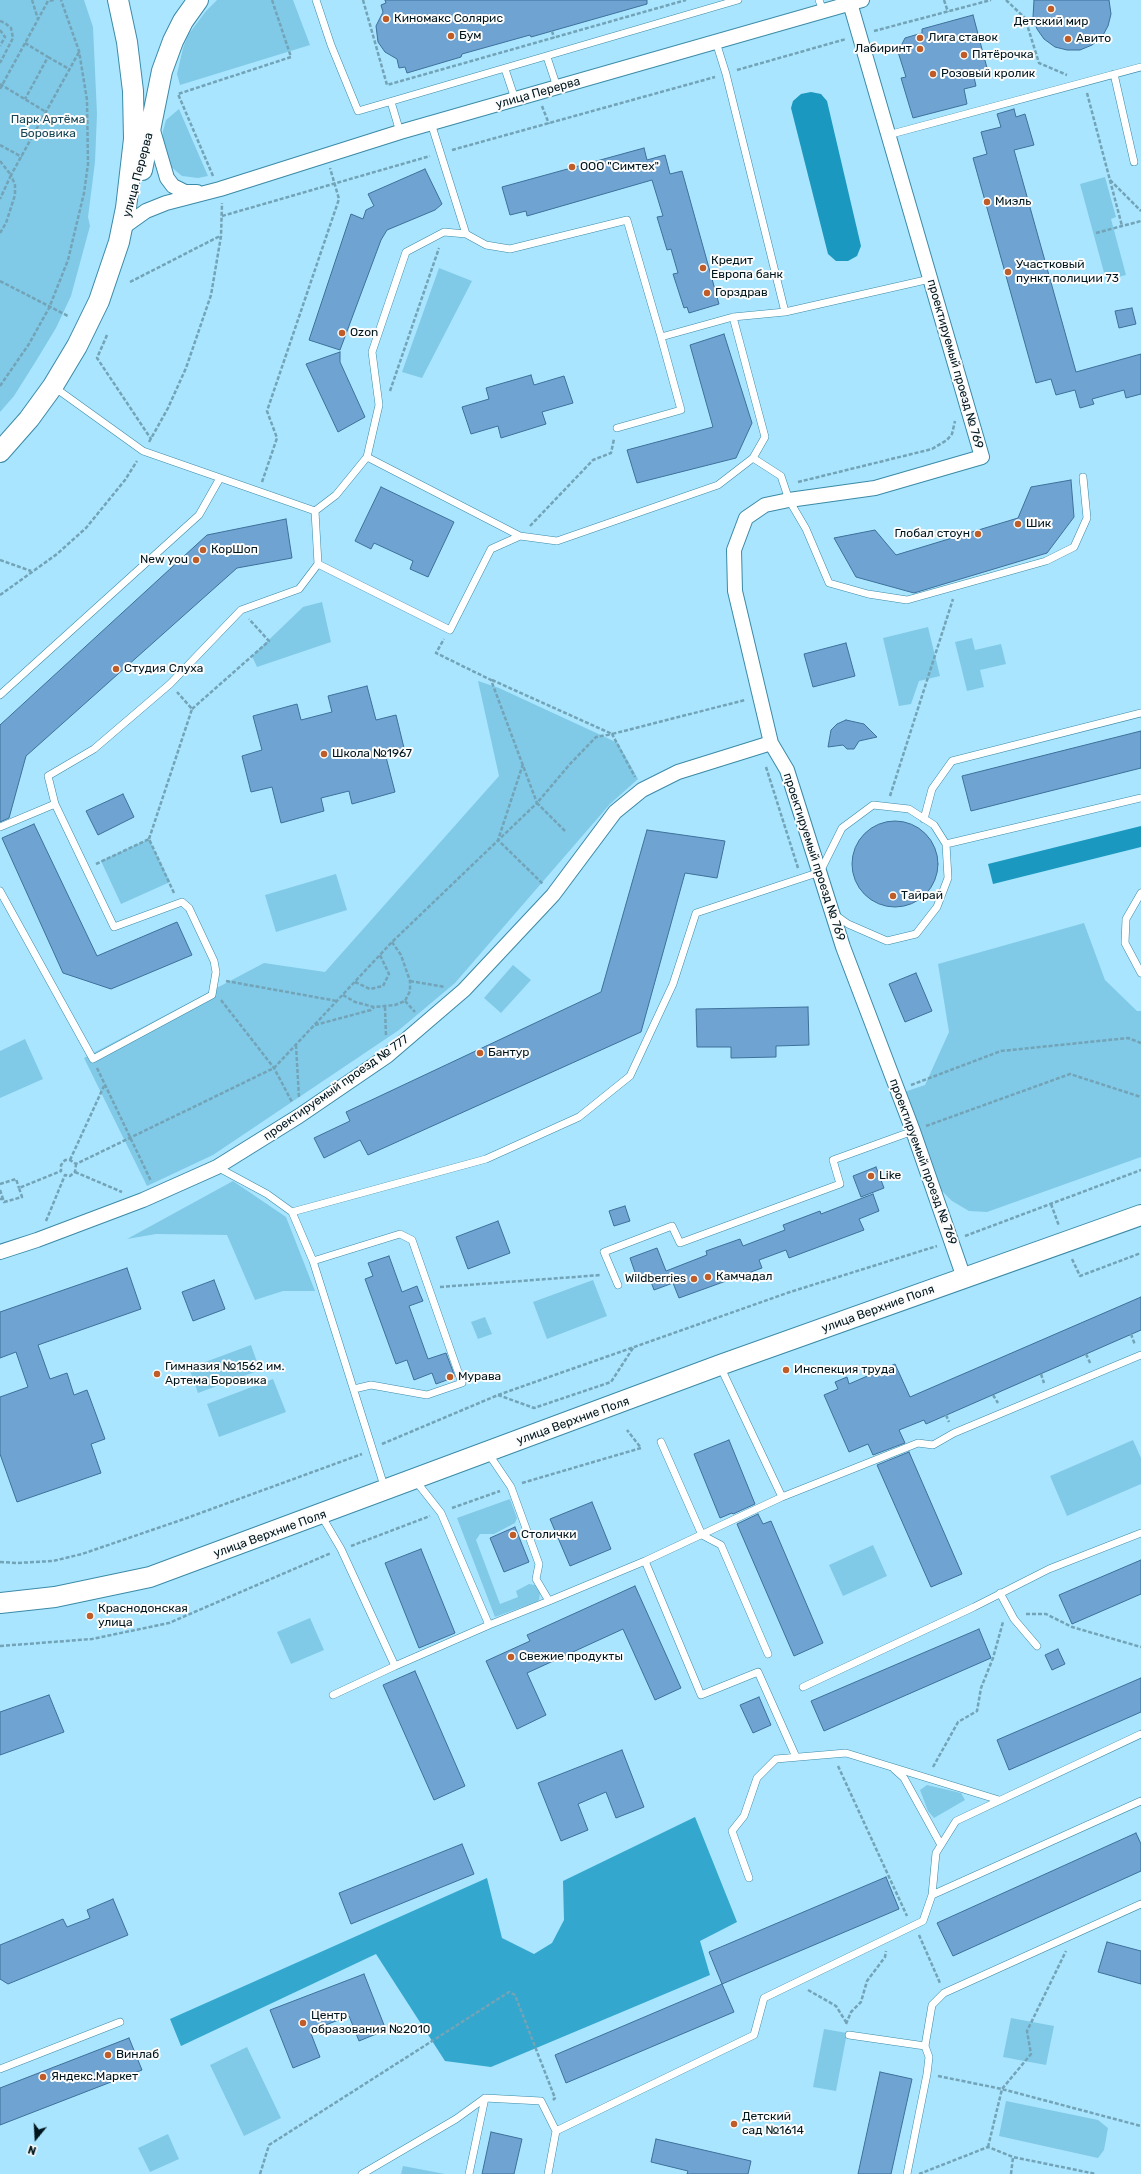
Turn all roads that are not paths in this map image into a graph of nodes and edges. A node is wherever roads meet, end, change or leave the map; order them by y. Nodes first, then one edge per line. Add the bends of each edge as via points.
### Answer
1 (118, 0) edge
2 (186, 0) edge
3 (198, 0) edge
4 (316, 0) edge
5 (738, 0) edge
6 (856, 2) edge
7 (821, 6) edge
8 (183, 22) junction
9 (716, 42) junction
10 (547, 57) junction
11 (1141, 67) edge
12 (505, 69) junction
13 (1114, 74) junction
14 (557, 87) junction
15 (516, 99) junction
16 (391, 102) junction
17 (431, 123) junction
18 (152, 124) junction
19 (400, 132) junction
20 (888, 135) junction
21 (1134, 162) dead end
22 (218, 190) junction
23 (125, 226) junction
24 (466, 234) junction
25 (109, 275) junction
26 (930, 279) junction
27 (785, 312) junction
28 (733, 317) junction
29 (661, 338) junction
30 (53, 386) junction
31 (617, 428) road end
32 (0, 452) edge
33 (367, 457) junction
34 (753, 458) junction
35 (1083, 477) dead end
36 (220, 478) junction
37 (789, 500) junction
38 (315, 512) junction
39 (520, 536) junction
40 (318, 564) junction
41 (0, 695) edge
42 (1141, 713) edge
43 (771, 743) junction
44 (1141, 798) edge
45 (55, 804) junction
46 (924, 819) junction
47 (0, 827) edge
48 (946, 844) junction
49 (820, 872) junction
50 (0, 891) edge
51 (1141, 893) edge
52 (832, 913) junction
53 (1141, 973) edge
54 (913, 1131) junction
55 (217, 1167) junction
56 (292, 1212) junction
57 (1141, 1215) edge
58 (0, 1252) edge
59 (313, 1262) junction
60 (964, 1278) junction
61 (618, 1285) dead end
62 (1141, 1355) edge
63 (720, 1365) junction
64 (354, 1390) junction
65 (661, 1442) dead end
66 (488, 1452) junction
67 (415, 1480) junction
68 (386, 1491) junction
69 (782, 1497) junction
70 (321, 1515) junction
71 (1141, 1533) edge
72 (702, 1534) junction
73 (645, 1561) junction
74 (1000, 1593) junction
75 (549, 1601) junction
76 (0, 1603) edge
77 (489, 1625) junction
78 (1037, 1646) dead end
79 (768, 1654) dead end
80 (395, 1666) junction
81 (803, 1688) dead end
82 (333, 1695) dead end
83 (1141, 1734) edge
84 (796, 1757) junction
85 (893, 1768) junction
86 (999, 1800) junction
87 (1141, 1801) edge
88 (941, 1845) junction
89 (749, 1878) dead end
90 (932, 1895) junction
91 (1141, 1904) edge
92 (120, 2022) dead end
93 (849, 2035) road end
94 (925, 2046) junction
95 (0, 2069) edge
96 (485, 2098) junction
97 (556, 2131) junction
98 (362, 2174) edge
99 (469, 2174) edge
100 (548, 2174) edge
101 (907, 2174) edge

1 - 25 main road via 127,42 133,91 134,140 126,208
2 - 8 street
3 - 8 main road, улица Перерва
4 - 16 lane via 358,111
5 - 10 lane
6 - 7 street, улица Перерва
6 - 20 street, проектируемый проезд № 769 via 853,37
7 - 9 street, улица Перерва
8 - 18 main road, улица Перерва via 162,71
9 - 14 street, улица Перерва
9 - 27 lane
10 - 12 lane
10 - 14 lane
11 - 13 lane
12 - 15 lane
12 - 16 lane
13 - 20 lane
13 - 21 lane
14 - 15 street, улица Перерва
15 - 17 street, улица Перерва
16 - 19 lane
17 - 19 street, улица Перерва
17 - 24 lane
18 - 22 street, улица Перерва via 167,178 173,186 185,192
18 - 23 main road, улица Перерва
19 - 22 street, улица Перерва
20 - 26 street, проектируемый проезд № 769
22 - 23 street, улица Перерва via 166,203 146,211
23 - 25 main road, улица Перерва
24 - 29 lane via 486,245 510,249 627,220
24 - 33 lane via 444,232 406,252 372,352 378,405
25 - 30 main road via 88,326
26 - 27 lane
26 - 37 street, проектируемый проезд № 769 via 982,456 875,488
27 - 28 lane
28 - 29 lane
28 - 34 lane via 765,438
29 - 31 lane via 681,410
30 - 32 main road
30 - 36 lane via 144,451
33 - 38 lane via 336,495
33 - 39 lane
34 - 37 lane via 780,476
34 - 39 lane via 718,486 557,540
35 - 37 lane via 1087,518 1074,547 1046,561 907,600 868,594 830,583 806,529
36 - 38 lane
36 - 41 lane via 199,515
37 - 43 street, проектируемый проезд № 769 via 765,505 746,518 734,550 735,591
38 - 40 lane
39 - 40 lane via 491,549 450,630
40 - 45 lane via 299,589 241,610 170,684 94,749 48,776
42 - 46 lane via 952,761 932,788
43 - 49 street, проектируемый проезд № 769 via 787,770
43 - 55 street, проектируемый проезд № 777 via 678,772 642,790 615,812 553,895 464,990 387,1056 299,1116
44 - 48 lane
45 - 47 lane
45 - 50 lane via 114,927 178,903 182,902 189,908 214,961 216,976 212,995 93,1059
46 - 48 lane via 934,826
46 - 49 lane via 909,809 873,805 842,828
48 - 52 lane via 948,878 936,907 916,934 887,941 848,924
49 - 52 street, проектируемый проезд № 769
49 - 56 lane via 696,913 673,984 630,1076 579,1117 486,1159
51 - 53 lane via 1126,919 1125,943
52 - 54 street, проектируемый проезд № 769
54 - 60 street, проектируемый проезд № 769
54 - 61 lane via 833,1160 840,1184 680,1243 672,1226 604,1252
55 - 56 lane via 267,1194
55 - 58 street, проектируемый проезд № 777 via 143,1200
56 - 59 lane
57 - 60 main road, улица Верхние Поля
59 - 64 lane
59 - 64 lane via 400,1234 412,1240 462,1383 427,1395 371,1385
60 - 63 main road, улица Верхние Поля
62 - 69 lane via 954,1433 933,1445 918,1443
63 - 66 main road, улица Верхние Поля
63 - 69 lane
64 - 68 lane
65 - 72 lane
66 - 67 main road, улица Верхние Поля
66 - 75 lane via 511,1487 539,1564 536,1579
67 - 68 main road, улица Верхние Поля
67 - 77 lane via 441,1513
68 - 70 main road, улица Верхние Поля
69 - 72 lane
70 - 76 main road, улица Верхние Поля via 150,1577 55,1597
70 - 80 lane via 341,1549
71 - 74 lane via 1049,1569
72 - 73 lane
72 - 79 lane via 721,1545
73 - 75 lane
73 - 84 lane via 700,1695 758,1672
74 - 78 lane via 1010,1614
74 - 81 lane
75 - 77 lane
77 - 80 lane
80 - 82 lane
83 - 86 lane
84 - 85 lane via 846,1753
84 - 89 lane via 776,1759 757,1778 744,1816 732,1831
85 - 86 lane
85 - 88 lane via 904,1778
86 - 88 lane via 956,1821
87 - 90 lane
88 - 90 lane via 936,1853
90 - 97 lane via 923,1921 764,1998 754,2035
91 - 94 lane via 944,1992 932,2005
92 - 95 lane
93 - 94 lane
94 - 101 lane via 929,2057 927,2074
96 - 97 lane via 541,2101
96 - 98 lane via 456,2119
96 - 99 lane
97 - 100 lane

